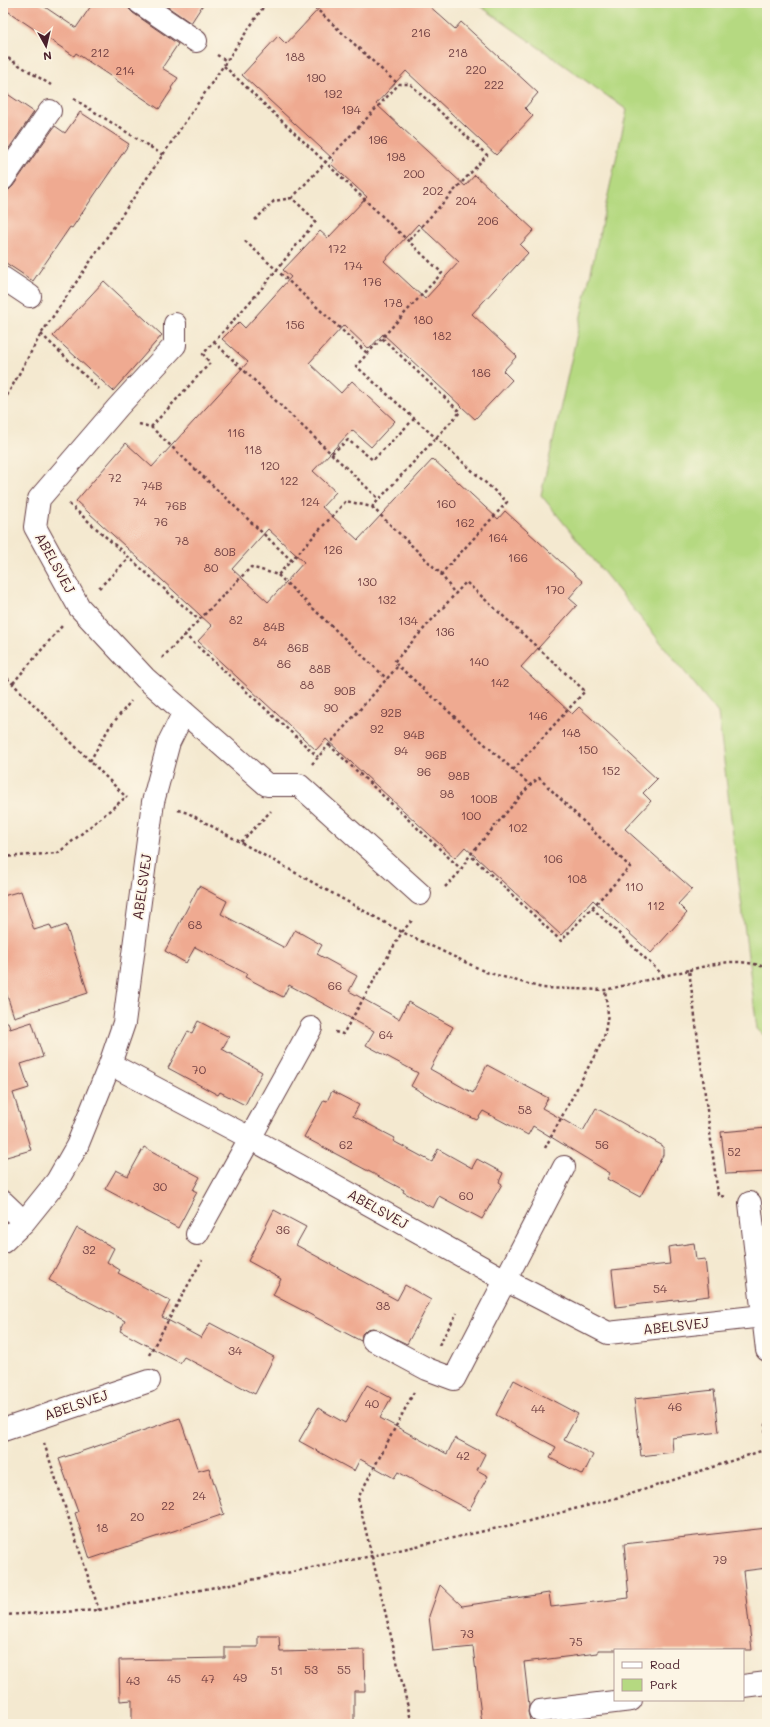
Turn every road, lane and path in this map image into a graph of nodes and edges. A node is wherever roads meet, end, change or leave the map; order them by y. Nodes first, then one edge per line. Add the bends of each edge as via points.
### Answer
1 (140, 3) edge
2 (266, 3) edge
3 (310, 3) edge
4 (196, 41) dead end
5 (3, 55) edge
6 (224, 66) junction
7 (399, 84) junction
8 (62, 91) junction
9 (50, 112) joint
10 (163, 155) junction
11 (325, 162) junction
12 (3, 179) edge
13 (292, 198) junction
14 (255, 220) dead end
15 (245, 241) dead end
16 (408, 241) junction
17 (276, 270) junction
18 (3, 278) edge
19 (30, 296) dead end
20 (175, 324) dead end
21 (41, 334) junction
22 (382, 338) junction
23 (214, 342) junction
24 (368, 354) junction
25 (118, 406) junction
26 (3, 412) edge
27 (414, 419) junction
28 (152, 427) junction
29 (435, 438) junction
30 (332, 453) junction
31 (51, 484) junction
32 (380, 498) junction
33 (372, 507) junction
34 (130, 558) junction
35 (292, 560) junction
36 (441, 574) junction
37 (278, 575) junction
38 (455, 594) junction
39 (79, 607) junction
40 (199, 620) junction
41 (184, 634) junction
42 (398, 666) junction
43 (3, 674) edge
44 (145, 678) junction
45 (387, 679) junction
46 (13, 683) junction
47 (184, 712) junction
48 (329, 745) junction
49 (318, 757) junction
50 (90, 761) junction
51 (513, 770) junction
52 (294, 785) junction
53 (530, 785) junction
54 (126, 797) junction
55 (153, 802) junction
56 (241, 842) junction
57 (470, 854) junction
58 (3, 857) edge
59 (461, 869) junction
60 (430, 892) joint
61 (592, 908) junction
62 (415, 916) dead end
63 (402, 932) junction
64 (767, 968) edge
65 (689, 970) junction
66 (664, 976) junction
67 (311, 1028) joint
68 (110, 1064) junction
69 (250, 1138) junction
70 (564, 1167) dead end
71 (3, 1202) edge
72 (750, 1203) joint
73 (24, 1222) junction
74 (197, 1234) joint
75 (3, 1242) edge
76 (505, 1280) junction
77 (763, 1316) junction
78 (373, 1340) dead end
79 (767, 1350) edge
80 (149, 1381) joint
81 (36, 1419) junction
82 (767, 1422) edge
83 (3, 1430) edge
84 (767, 1450) edge
85 (99, 1610) junction
86 (3, 1615) edge
87 (767, 1683) edge
88 (744, 1686) edge
89 (623, 1701) edge
90 (540, 1711) dead end

1 - 4 street
2 - 6 path
3 - 7 path
5 - 8 path
6 - 10 path
6 - 11 path
7 - 11 path
7 - 16 path via 410,84 487,155
8 - 9 path
8 - 10 path
9 - 12 street
10 - 21 path
11 - 13 path
11 - 16 path
13 - 14 path via 274,201
13 - 17 path via 316,221
15 - 17 path
16 - 22 path via 442,273
17 - 23 path
17 - 24 path
18 - 19 street
20 - 25 street, ABELSVEJ via 175,345
21 - 25 path
21 - 26 path via 4,401
22 - 24 path
22 - 29 path via 460,412
23 - 28 path via 203,354 210,363
23 - 30 path
24 - 27 path via 356,366
25 - 28 path via 139,424
25 - 31 street, ABELSVEJ
27 - 29 path
27 - 30 path via 373,460 348,440
28 - 35 path
29 - 32 path
29 - 36 path via 507,502
30 - 32 path
31 - 34 path via 66,502
31 - 39 street, ABELSVEJ via 38,499 35,527
32 - 33 path
33 - 35 path via 346,501
33 - 36 path
34 - 39 path
34 - 40 path
35 - 37 path
36 - 38 path
37 - 40 path via 251,567
37 - 45 path
38 - 42 path via 394,662
38 - 51 path via 466,582 585,692
39 - 44 street, ABELSVEJ
39 - 46 path
40 - 41 path
41 - 44 path
41 - 49 path
42 - 45 path
42 - 51 path
43 - 46 path
44 - 47 street, ABELSVEJ
44 - 50 path via 138,692 109,728
45 - 48 path
46 - 50 path
47 - 52 street, ABELSVEJ via 267,785
47 - 55 street, ABELSVEJ via 169,742
48 - 49 path
48 - 59 path
49 - 52 path
50 - 54 path
51 - 53 path
52 - 56 path
52 - 60 street via 299,785
53 - 57 path
53 - 61 path via 540,778 630,867
54 - 55 path
54 - 58 path via 58,853
55 - 56 path via 188,813
55 - 68 street, ABELSVEJ via 124,1023
56 - 63 path
57 - 59 path
57 - 61 path via 561,941
59 - 60 path
61 - 66 path
62 - 63 path
63 - 66 path via 486,972 542,988 605,990
63 - 67 path via 343,1034
64 - 65 path via 752,962 728,961
65 - 66 path
65 - 72 path via 718,1195
67 - 69 street
68 - 69 street, ABELSVEJ
68 - 73 street, ABELSVEJ via 77,1146 57,1181
69 - 74 street
69 - 76 street, ABELSVEJ
70 - 76 street
71 - 73 street
72 - 77 street
73 - 75 street, ABELSVEJ
74 - 80 path via 205,1254 147,1358
76 - 77 street, ABELSVEJ via 608,1333
76 - 78 street via 454,1379 427,1369
77 - 79 street
80 - 81 street, ABELSVEJ
81 - 83 street, ABELSVEJ
81 - 85 path
82 - 84 path
84 - 85 path via 631,1494 529,1521 372,1556
85 - 86 path
87 - 88 street
89 - 90 street

